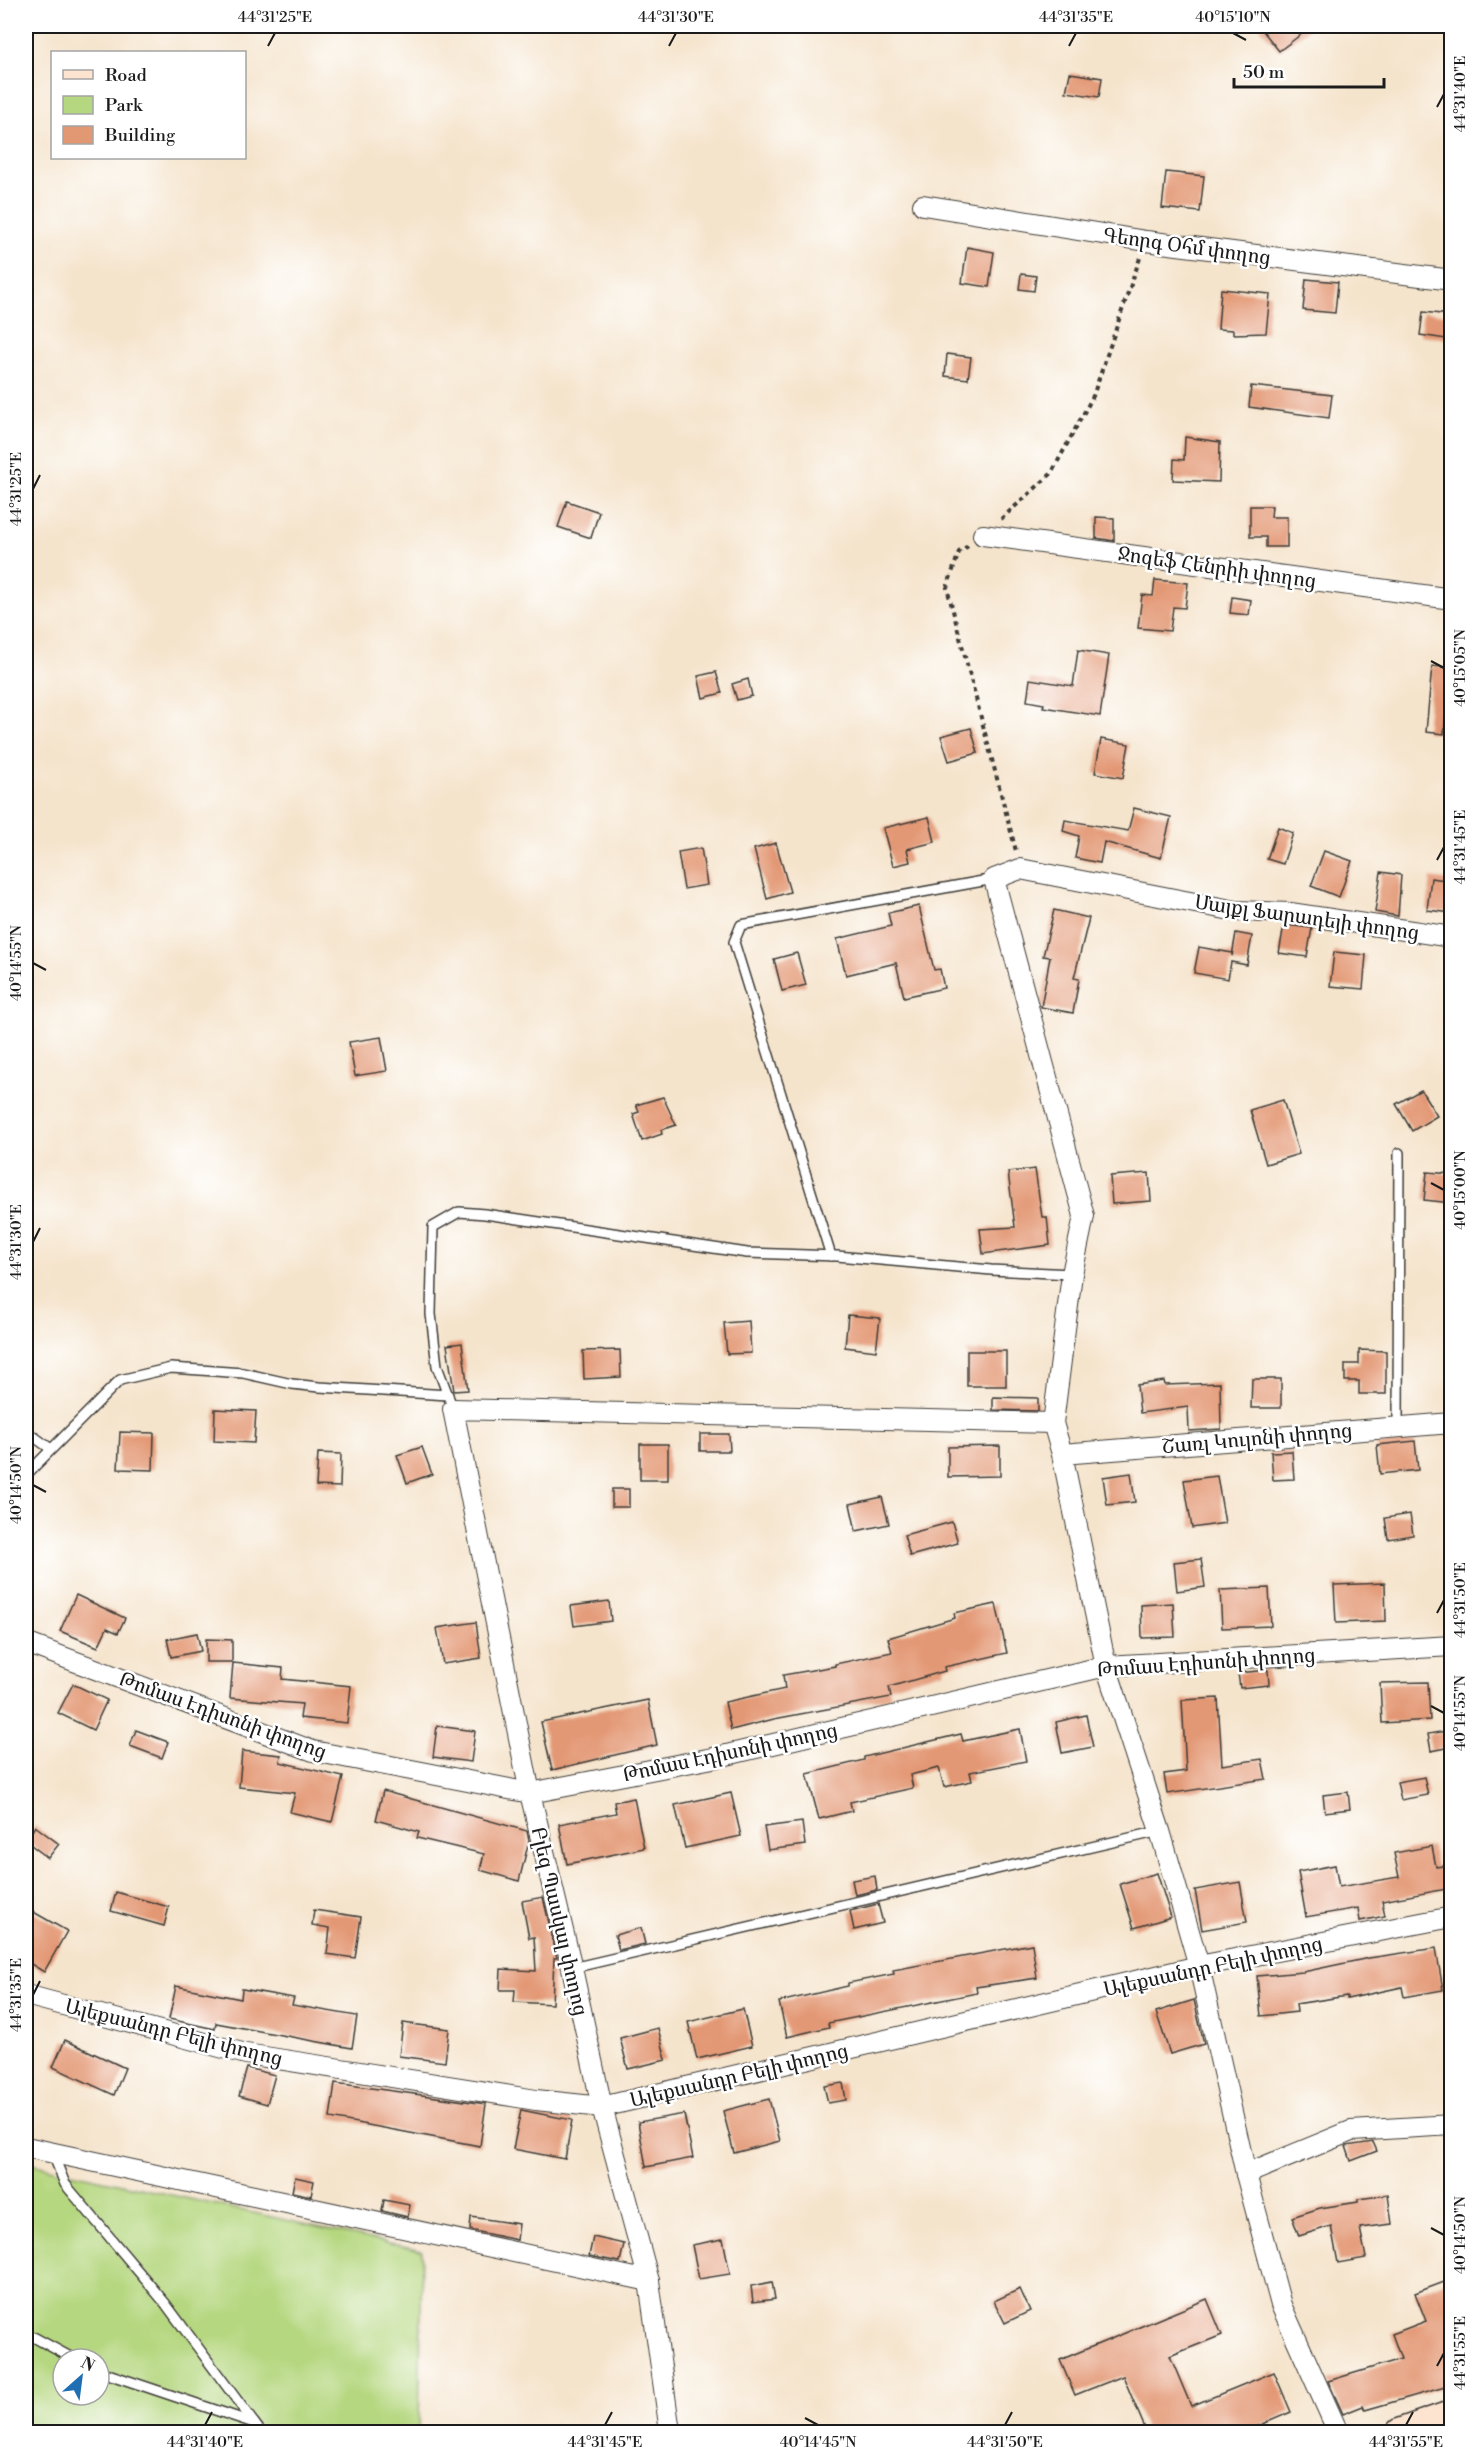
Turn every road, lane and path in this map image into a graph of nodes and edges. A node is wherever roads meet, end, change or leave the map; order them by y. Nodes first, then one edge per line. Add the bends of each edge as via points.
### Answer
1 (923, 205) dead end
2 (1452, 280) edge
3 (983, 535) dead end
4 (1452, 599) edge
5 (994, 879) junction
6 (1452, 937) edge
7 (1399, 1153) dead end
8 (831, 1256) junction
9 (1072, 1274) junction
10 (450, 1402) junction
11 (1053, 1423) junction
12 (1452, 1423) edge
13 (1398, 1426) junction
14 (26, 1431) edge
15 (51, 1449) junction
16 (1062, 1454) junction
17 (26, 1475) edge
18 (26, 1643) edge
19 (1452, 1646) edge
20 (1106, 1666) junction
21 (530, 1793) junction
22 (1160, 1831) junction
23 (1452, 1917) edge
24 (1199, 1966) junction
25 (572, 1968) junction
26 (26, 1995) edge
27 (602, 2107) junction
28 (1452, 2125) edge
29 (26, 2146) edge
30 (53, 2154) junction
31 (1246, 2174) junction
32 (649, 2281) junction
33 (26, 2333) edge
34 (52, 2347) edge
35 (111, 2376) edge
36 (1452, 2414) edge
37 (254, 2423) junction
38 (261, 2433) edge
39 (670, 2433) edge
40 (1338, 2433) edge
41 (1400, 2433) edge

1 - 2 street, Գեորգ Օհմ փողոց via 1146,241
3 - 4 street, Ջոզեֆ Հենրիի փողոց
5 - 6 street, Մայքլ Ֆարադեյի փողոց via 1020,869 1236,911 1290,913
5 - 8 lane via 741,925 735,942
5 - 9 street via 1084,1216
7 - 13 lane
8 - 9 lane
8 - 10 lane via 747,1253 459,1212 433,1227 432,1314 437,1366
9 - 11 street
10 - 11 street
10 - 15 lane via 292,1384 243,1373 171,1368 120,1380
10 - 21 street, Բլեզ Պասկալ փողոց
11 - 16 street
12 - 13 street, Շառլ Կուլոնի փողոց
13 - 16 street, Շառլ Կուլոնի փողոց
14 - 15 lane
15 - 17 lane
16 - 20 street
18 - 21 street, Թոմաս Էդիսոնի փողոց via 313,1751
19 - 20 street, Թոմաս Էդիսոնի փողոց
20 - 21 street, Թոմաս Էդիսոնի փողոց via 718,1757
20 - 22 street
21 - 25 street, Բլեզ Պասկալ փողոց
22 - 24 street
22 - 25 lane
23 - 24 street, Ալեքսանդր Բելի փողոց
24 - 27 street, Ալեքսանդր Բելի փողոց
24 - 31 street
25 - 27 street, Բլեզ Պասկալ փողոց
26 - 27 street, Ալեքսանդր Բելի փողոց via 246,2054
27 - 32 street, Բլեզ Պասկալ փողոց
28 - 31 street via 1351,2131
29 - 30 street
30 - 32 street
30 - 37 lane via 65,2184 165,2303
31 - 40 street via 1281,2306
32 - 39 street, Բլեզ Պասկալ փողոց
33 - 34 lane
35 - 37 lane
36 - 41 main road
37 - 38 lane

